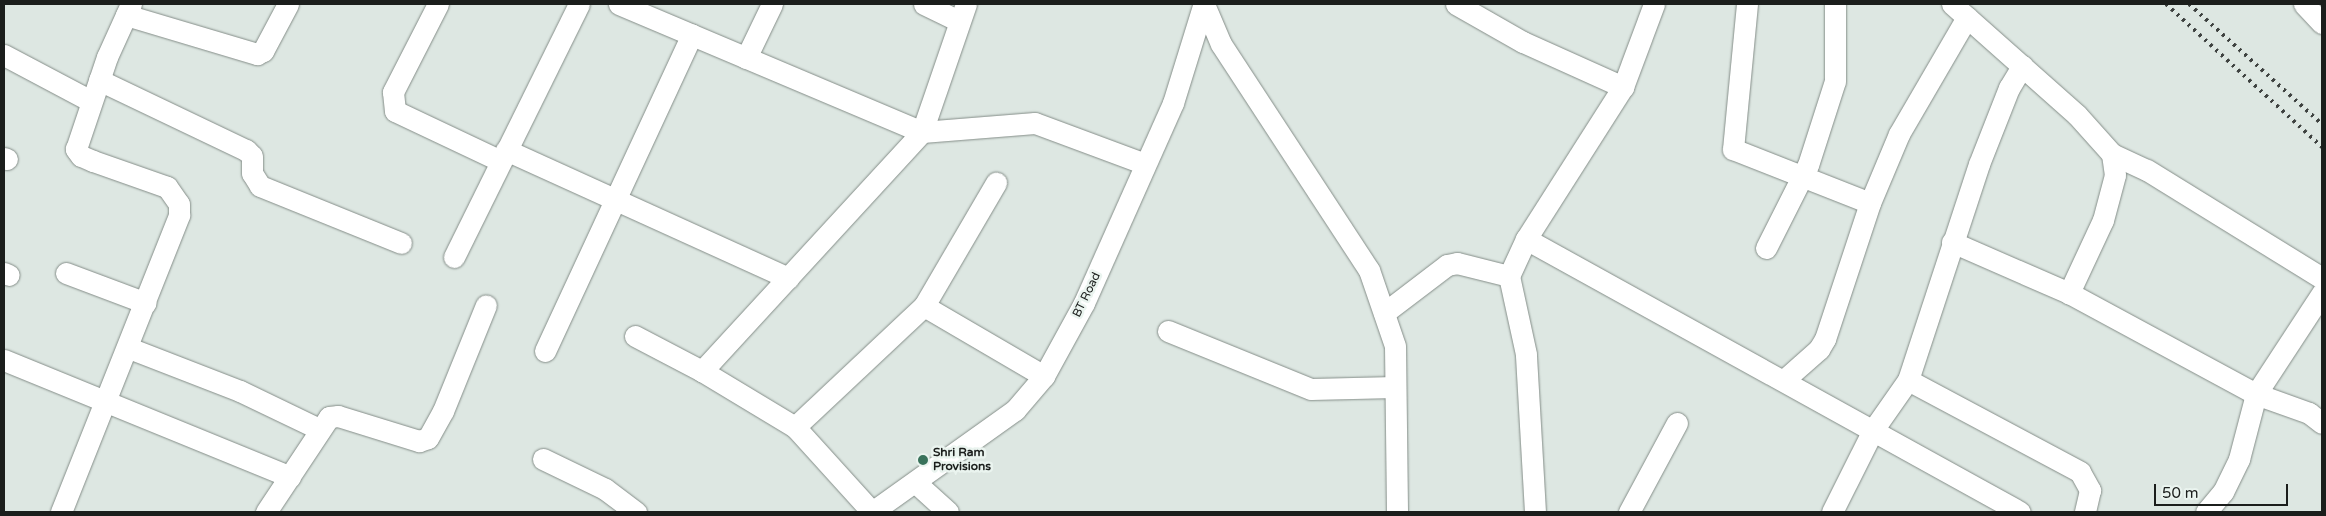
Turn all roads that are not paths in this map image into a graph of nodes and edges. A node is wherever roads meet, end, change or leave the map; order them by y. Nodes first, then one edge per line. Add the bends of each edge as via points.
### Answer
1 (288, 4) edge
2 (438, 4) edge
3 (579, 4) edge
4 (619, 4) edge
5 (772, 4) edge
6 (924, 4) edge
7 (1456, 4) edge
8 (1654, 4) edge
9 (1747, 4) edge
10 (1835, 4) edge
11 (2304, 4) edge
12 (1204, 5) edge
13 (128, 9) edge
14 (1959, 10) edge
15 (963, 12) edge
16 (2322, 23) edge
17 (692, 35) junction
18 (4, 55) edge
19 (746, 58) junction
20 (2022, 66) junction
21 (99, 80) junction
22 (1623, 87) junction
23 (91, 101) junction
24 (922, 132) junction
25 (2112, 154) junction
26 (504, 156) junction
27 (1146, 164) junction
28 (1802, 176) junction
29 (996, 183) dead end
30 (616, 200) junction
31 (1870, 203) junction
32 (1526, 239) junction
33 (1952, 242) junction
34 (401, 243) dead end
35 (1766, 248) dead end
36 (454, 257) dead end
37 (66, 274) dead end
38 (1509, 276) junction
39 (788, 278) junction
40 (2322, 278) edge
41 (2069, 293) junction
42 (2322, 293) edge
43 (146, 303) junction
44 (486, 306) dead end
45 (924, 306) junction
46 (1384, 314) junction
47 (1168, 331) dead end
48 (635, 336) dead end
49 (129, 348) junction
50 (545, 352) dead end
51 (4, 360) edge
52 (702, 371) junction
53 (1044, 376) junction
54 (1784, 380) junction
55 (1908, 380) junction
56 (1395, 387) junction
57 (2256, 394) junction
58 (107, 402) junction
59 (1677, 423) dead end
60 (2322, 423) edge
61 (795, 428) junction
62 (319, 429) junction
63 (1873, 430) junction
64 (543, 459) dead end
65 (290, 477) junction
66 (916, 483) junction
67 (61, 512) edge
68 (266, 512) edge
69 (636, 512) edge
70 (872, 512) edge
71 (948, 512) edge
72 (1397, 512) edge
73 (1534, 512) edge
74 (1629, 512) edge
75 (1832, 512) edge
76 (2020, 512) edge
77 (2085, 512) edge
78 (2206, 512) edge

1 - 13 street via 263,51 257,54
2 - 26 street via 393,92 395,111
3 - 26 street
4 - 17 street
5 - 19 street
6 - 15 street
7 - 22 street via 1523,42
8 - 22 street
9 - 28 street via 1734,150
10 - 28 street via 1835,81
11 - 16 street
12 - 27 street, BT Road via 1173,103
12 - 46 street via 1222,44 1369,270
13 - 21 street
14 - 20 street
14 - 31 street via 1899,134
15 - 24 street
17 - 19 street
17 - 30 street
18 - 23 street
19 - 24 street
20 - 25 street via 2077,115
20 - 33 street via 2002,105
21 - 23 street
21 - 34 street via 246,150 252,156 253,180 260,186
22 - 32 street
23 - 43 street via 77,139 76,149 81,156 167,187 179,204 179,215
24 - 27 street via 1035,123
24 - 39 street
25 - 40 street via 2147,170
25 - 41 street via 2115,175 2103,220
26 - 30 street
26 - 36 street
27 - 53 street, BT Road via 1084,303
28 - 31 street
28 - 35 street
29 - 45 street
30 - 39 street
30 - 50 street
31 - 54 street via 1825,339 1819,350
32 - 38 street
32 - 54 street
33 - 41 street
33 - 55 street
37 - 43 street
38 - 46 street via 1457,263 1447,265
38 - 73 street via 1526,354
39 - 52 street
41 - 57 street
42 - 57 street
43 - 49 street
44 - 62 street via 440,418 428,438 419,441 338,416 329,417
45 - 53 street
45 - 61 street
46 - 56 street via 1394,346
47 - 56 street via 1311,389
48 - 52 street
49 - 58 street
49 - 62 street via 240,391
51 - 58 street
52 - 61 street
53 - 66 street, BT Road via 1015,410
54 - 63 street
55 - 63 street
55 - 77 street via 2080,472 2090,490
56 - 72 street
57 - 60 street via 2309,413
57 - 78 street via 2239,459 2223,492
58 - 65 street
58 - 67 street
59 - 74 street
61 - 70 street
62 - 65 street
63 - 75 street
63 - 76 street
64 - 69 street via 605,489
65 - 68 street
66 - 70 street, BT Road
66 - 71 street

